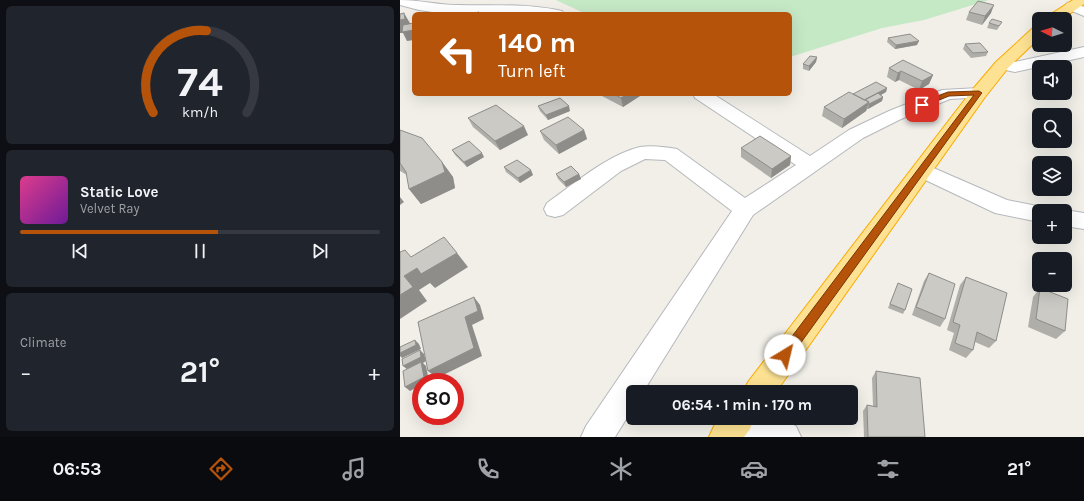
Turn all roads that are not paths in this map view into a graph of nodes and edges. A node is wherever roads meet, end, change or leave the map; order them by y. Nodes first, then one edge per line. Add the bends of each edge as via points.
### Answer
1 (400, 1) edge
2 (1077, 3) edge
3 (553, 12) edge
4 (1064, 12) edge
5 (1084, 12) edge
6 (1032, 37) edge
7 (1084, 52) edge
8 (1002, 65) junction
9 (979, 93) junction
10 (704, 96) edge
11 (810, 165) junction
12 (922, 170) junction
13 (555, 210) dead end
14 (745, 210) junction
15 (1032, 213) edge
16 (1072, 219) edge
17 (1084, 221) edge
18 (763, 385) edge
19 (733, 427) edge
20 (598, 437) edge
21 (785, 437) edge

1 - 3 street via 432,8 529,6
2 - 4 highway
2 - 5 street
6 - 8 highway
7 - 8 street via 1015,67
8 - 9 highway
9 - 11 street via 948,94 895,115 856,134
9 - 12 highway
10 - 11 street
11 - 14 street
12 - 15 street via 1003,207
12 - 18 highway
13 - 14 street via 614,166 642,152 670,154
14 - 20 street
16 - 17 street
19 - 21 street

